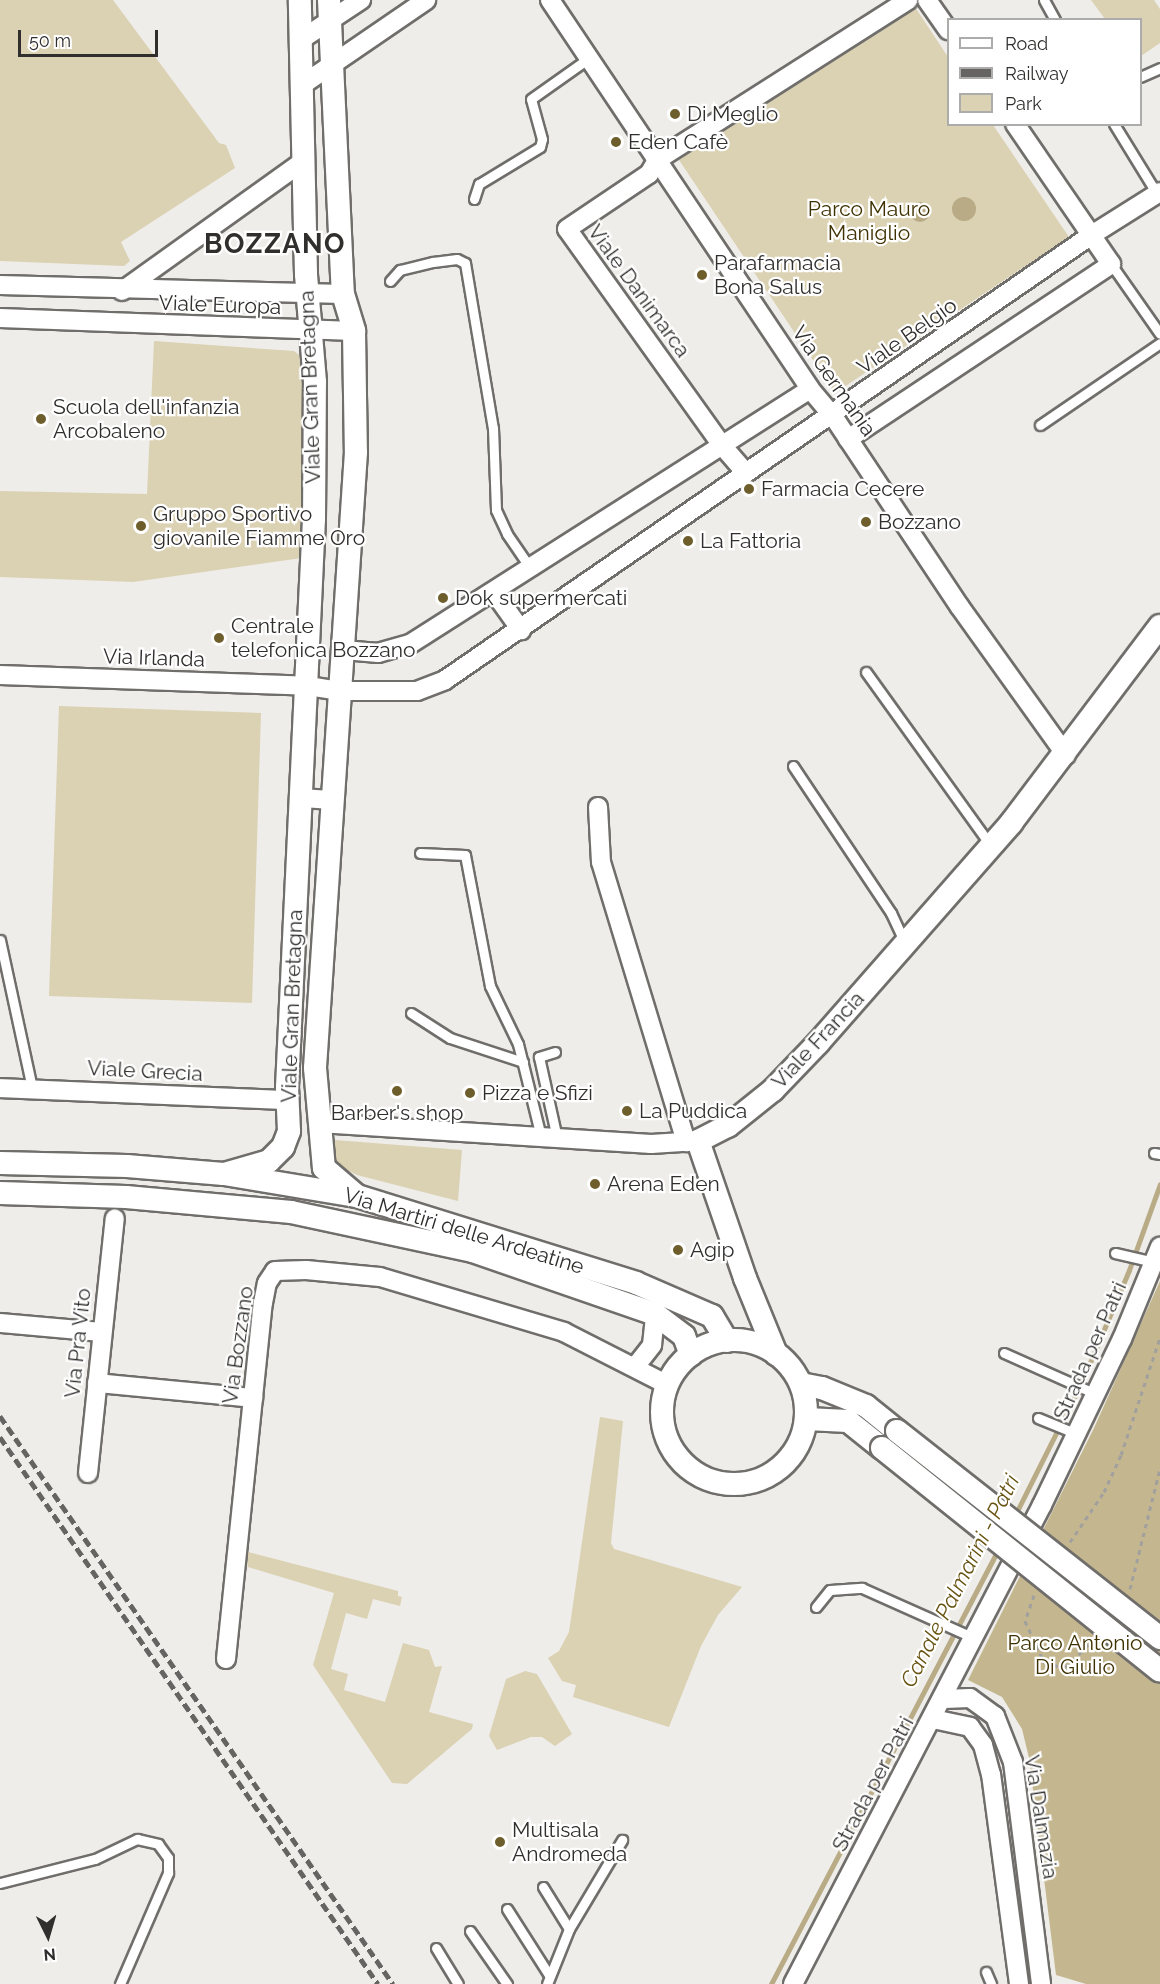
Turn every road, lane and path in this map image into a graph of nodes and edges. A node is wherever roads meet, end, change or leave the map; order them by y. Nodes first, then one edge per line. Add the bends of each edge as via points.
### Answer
1 (300, 0) edge
2 (361, 0) edge
3 (426, 0) edge
4 (550, 0) edge
5 (908, 0) edge
6 (927, 0) edge
7 (1044, 0) edge
8 (329, 10) edge
9 (1054, 18) edge
10 (947, 29) edge
11 (302, 39) junction
12 (589, 58) junction
13 (332, 64) junction
14 (1160, 68) edge
15 (1142, 76) edge
16 (305, 83) junction
17 (1016, 126) edge
18 (1115, 126) edge
19 (306, 160) junction
20 (657, 160) junction
21 (1159, 193) edge
22 (474, 199) dead end
23 (1093, 234) junction
24 (1112, 264) junction
25 (390, 280) dead end
26 (0, 285) edge
27 (85, 290) junction
28 (122, 291) junction
29 (343, 294) junction
30 (308, 296) junction
31 (0, 318) edge
32 (85, 321) junction
33 (311, 331) junction
34 (354, 331) junction
35 (1160, 334) edge
36 (1160, 343) edge
37 (810, 388) junction
38 (833, 416) junction
39 (1040, 425) dead end
40 (848, 439) junction
41 (721, 444) junction
42 (746, 473) junction
43 (531, 569) junction
44 (494, 592) junction
45 (1160, 626) edge
46 (521, 630) junction
47 (344, 650) junction
48 (866, 672) dead end
49 (0, 675) edge
50 (308, 686) junction
51 (341, 691) junction
52 (1066, 755) junction
53 (793, 766) dead end
54 (302, 798) junction
55 (333, 800) junction
56 (598, 807) dead end
57 (991, 846) junction
58 (420, 853) dead end
59 (0, 940) edge
60 (905, 943) junction
61 (411, 1013) dead end
62 (555, 1052) dead end
63 (523, 1062) junction
64 (0, 1088) edge
65 (32, 1088) junction
66 (287, 1100) junction
67 (319, 1123) junction
68 (549, 1137) junction
69 (692, 1141) junction
70 (0, 1164) edge
71 (224, 1174) junction
72 (0, 1193) edge
73 (357, 1196) junction
74 (115, 1218) dead end
75 (1120, 1253) dead end
76 (1152, 1256) edge
77 (745, 1278) junction
78 (655, 1314) junction
79 (0, 1323) edge
80 (101, 1332) junction
81 (1160, 1338) edge
82 (735, 1341) junction
83 (1004, 1353) dead end
84 (776, 1354) junction
85 (691, 1355) junction
86 (635, 1367) junction
87 (97, 1383) junction
88 (801, 1384) junction
89 (668, 1385) junction
90 (1091, 1391) junction
91 (253, 1398) junction
92 (1038, 1418) dead end
93 (806, 1419) junction
94 (1072, 1432) junction
95 (1160, 1469) edge
96 (88, 1473) dead end
97 (1064, 1550) dead end
98 (1038, 1588) dead end
99 (1127, 1593) dead end
100 (816, 1607) dead end
101 (1100, 1632) dead end
102 (972, 1637) junction
103 (1160, 1638) edge
104 (226, 1659) dead end
105 (1160, 1671) edge
106 (944, 1699) junction
107 (933, 1719) junction
108 (622, 1840) dead end
109 (0, 1883) edge
110 (543, 1887) dead end
111 (507, 1909) dead end
112 (569, 1929) junction
113 (470, 1931) dead end
114 (436, 1948) dead end
115 (986, 1972) dead end
116 (548, 1979) edge
117 (120, 1984) edge
118 (458, 1984) edge
119 (507, 1984) edge
120 (793, 1984) edge
121 (991, 1984) edge
122 (1019, 1984) edge
123 (1041, 1984) edge

1 - 11 street, Viale Gran Bretagna
2 - 8 street
3 - 13 street
4 - 12 street, Via Germania
5 - 20 street
6 - 10 street
7 - 9 lane
8 - 11 street
8 - 13 street, Viale Gran Bretagna
11 - 16 street, Viale Gran Bretagna
12 - 20 street, Via Germania
12 - 22 lane via 531,99 542,139 540,147 479,184
13 - 16 street
13 - 29 street, Viale Gran Bretagna
14 - 15 lane
16 - 19 street, Viale Gran Bretagna
17 - 23 street
18 - 21 lane
19 - 28 street
19 - 30 street, Viale Gran Bretagna
20 - 37 street, Via Germania
20 - 41 street, Viale Danimarca via 649,174 567,229
21 - 23 street, Viale Belgio
23 - 24 street
23 - 38 street, Viale Belgio
24 - 35 lane
24 - 40 street
25 - 43 lane via 400,270 433,262 457,259 465,263 493,428 496,510
26 - 27 street, Viale Europa
27 - 28 street, Viale Europa
27 - 32 street
28 - 30 street, Viale Europa
29 - 30 street, Viale Europa
29 - 34 street, Viale Gran Bretagna
30 - 33 street, Viale Gran Bretagna
31 - 32 street, Viale Europa
32 - 33 street, Viale Europa
33 - 34 street, Viale Europa
33 - 50 street, Viale Gran Bretagna via 315,382 314,519
34 - 47 street, Viale Gran Bretagna via 356,452
36 - 39 lane
37 - 38 street, Via Germania
37 - 41 street
38 - 40 street, Via Germania
38 - 42 street, Viale Belgio
40 - 52 street, Via Germania via 960,607
41 - 42 street
41 - 43 street
42 - 46 street, Viale Belgio
43 - 44 street
44 - 46 street
44 - 47 street via 410,644 378,653
45 - 52 street, Viale Francia
46 - 51 street, Viale Belgio via 445,680 417,691
47 - 51 street, Viale Gran Bretagna
48 - 57 lane
49 - 50 street, Via Irlanda
50 - 51 street, Via Irlanda
50 - 54 street, Viale Gran Bretagna
51 - 55 street, Viale Gran Bretagna
52 - 57 street, Viale Francia
53 - 60 lane via 891,913
54 - 55 street
54 - 66 street, Viale Gran Bretagna
55 - 67 street, Viale Gran Bretagna via 315,1068
56 - 69 street via 601,862
57 - 60 street, Viale Francia
58 - 63 lane via 465,855 490,986
59 - 65 lane
60 - 69 street, Viale Francia via 773,1090 728,1126
61 - 63 lane via 450,1038
62 - 68 lane via 539,1057
63 - 68 lane
64 - 65 street, Viale Grecia
65 - 66 street, Viale Grecia
66 - 71 street, Viale Gran Bretagna via 289,1131 284,1146 269,1161
67 - 68 street, Viale Francia
67 - 73 street, Viale Gran Bretagna via 324,1168
68 - 69 street, Viale Francia via 651,1144
69 - 77 street
70 - 71 street, Via Martiri delle Ardeatine via 127,1166
71 - 73 street, Via Martiri delle Ardeatine
72 - 78 street, Via Martiri delle Ardeatine via 126,1197 291,1212 473,1251
73 - 82 street, Via Martiri delle Ardeatine via 636,1283 712,1316
74 - 80 street, Via Pra Vito
75 - 76 lane
76 - 90 street, Strada per Patri
77 - 82 street via 751,1327
77 - 84 street
78 - 85 street, Via Martiri delle Ardeatine via 684,1336
78 - 86 street via 652,1345
79 - 80 street
80 - 87 street, Via Pra Vito
81 - 97 path via 1121,1455 1104,1492
82 - 84 street
82 - 85 street
83 - 90 lane
84 - 88 street
85 - 89 street
86 - 89 street, Via Bozzano
86 - 91 street, Via Bozzano via 564,1332 380,1277 284,1269 275,1271 267,1283
87 - 91 street
87 - 96 street, Via Pra Vito
88 - 93 street
88 - 103 street, bridge via 866,1406
89 - 93 street via 662,1406 664,1429 672,1450 687,1467 706,1479 728,1484 750,1482 771,1474 789,1460 801,1441
90 - 94 street, Strada per Patri
91 - 104 street, Via Bozzano
92 - 94 lane
93 - 105 street, bridge via 848,1421
94 - 102 street, Strada per Patri
95 - 99 path
98 - 101 path via 1025,1621 1045,1664 1066,1667
100 - 102 lane via 830,1590 862,1588
102 - 106 street, Strada per Patri
106 - 107 street, Strada per Patri
106 - 123 street, Via Dalmazia via 970,1698 995,1716 1013,1762
107 - 120 street, Strada per Patri
107 - 122 street, Via Dalmazia via 970,1727 983,1745 991,1774
108 - 112 lane
109 - 117 lane via 95,1859 137,1839 158,1844 168,1858 168,1873
110 - 112 lane
111 - 116 lane
112 - 116 lane
113 - 119 lane
114 - 118 lane
115 - 121 lane

